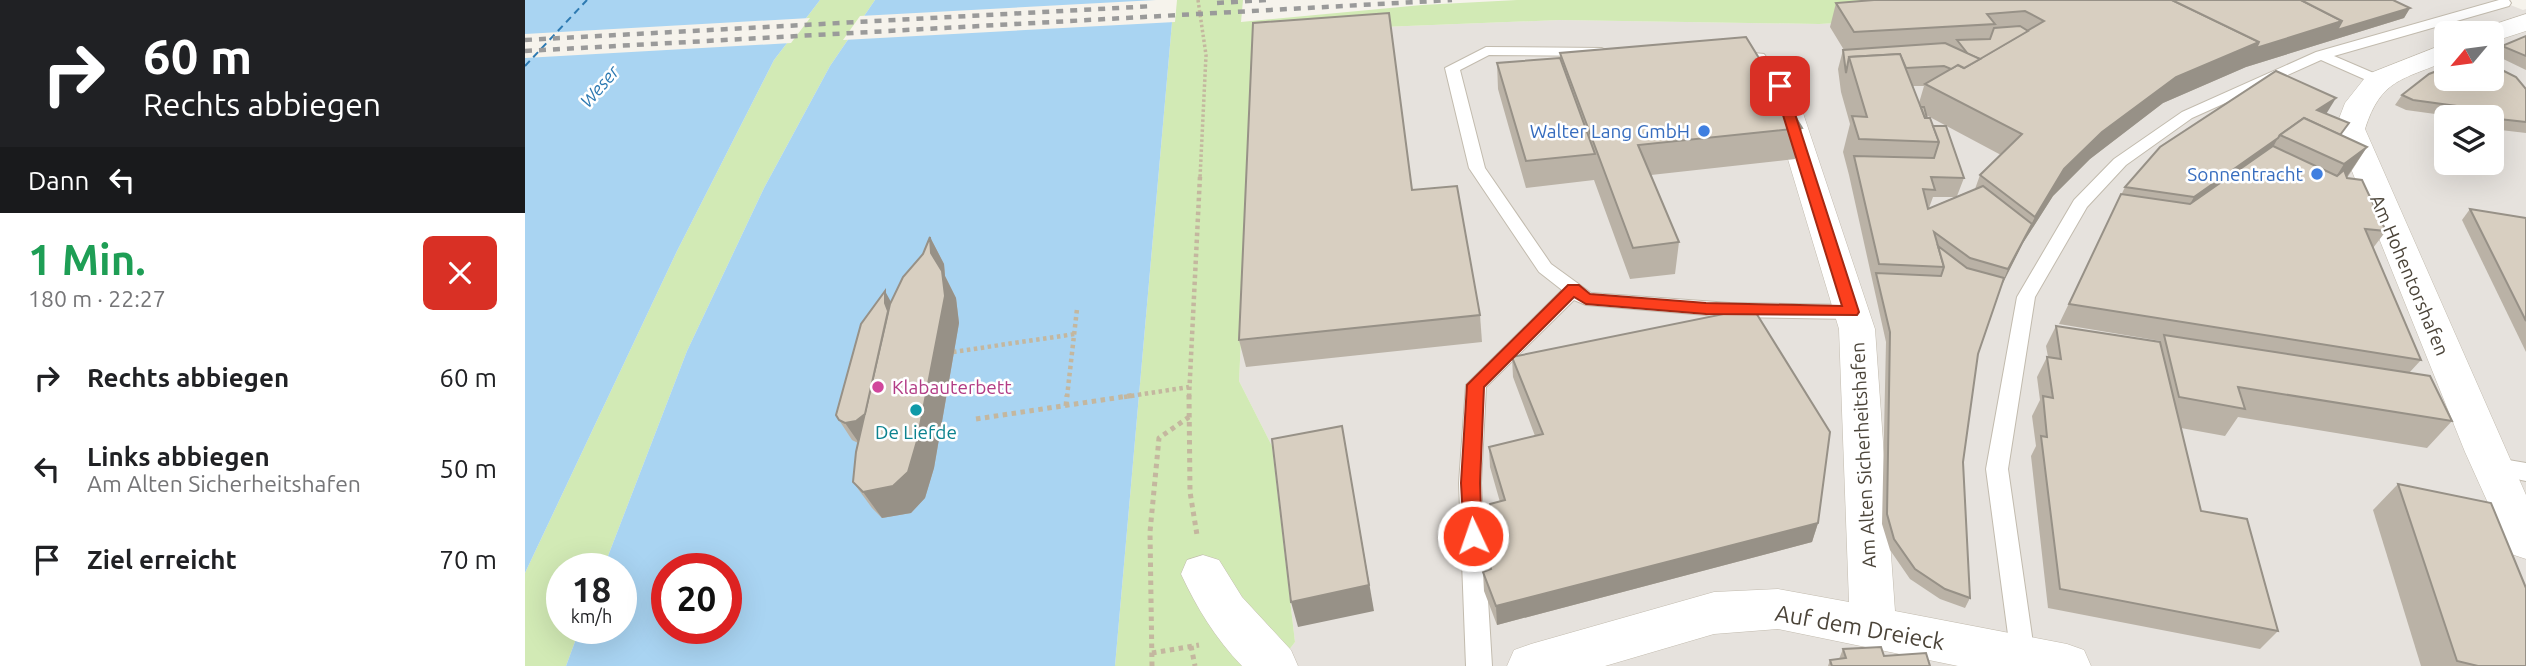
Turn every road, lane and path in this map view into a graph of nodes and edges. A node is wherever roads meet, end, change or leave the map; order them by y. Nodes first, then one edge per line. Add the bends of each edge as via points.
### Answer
1 (1198, 0) edge
2 (2504, 3) dead end
3 (2526, 22) edge
4 (2504, 29) edge
5 (1623, 53) edge
6 (1717, 54) edge
7 (2321, 55) junction
8 (2434, 56) edge
9 (2378, 80) junction
10 (1780, 86) joint
11 (1574, 289) junction
12 (1077, 309) dead end
13 (1851, 312) junction
14 (1075, 334) junction
15 (953, 352) dead end
16 (1189, 387) junction
17 (1066, 406) junction
18 (1189, 417) junction
19 (976, 419) dead end
20 (2509, 469) edge
21 (2526, 541) edge
22 (1203, 574) joint
23 (1873, 626) junction
24 (1152, 653) junction
25 (2023, 657) junction
26 (1152, 666) edge
27 (1195, 666) edge
28 (1274, 666) edge
29 (1479, 666) edge
30 (1531, 666) edge
31 (2067, 666) edge

1 - 16 path via 1206,55
2 - 7 lane
3 - 4 street
5 - 11 lane via 1486,51 1452,68 1477,168 1545,268
6 - 10 lane via 1759,57
7 - 9 lane
7 - 25 lane via 2187,115 2120,162 2080,204 2026,297 1997,469
8 - 9 street
9 - 20 street, Am Hohentorshafen via 2359,103 2350,129
10 - 13 street, Am Alten Sicherheitshafen
11 - 13 lane via 1586,299
11 - 29 lane via 1476,385 1471,483
12 - 14 path
13 - 23 street, Am Alten Sicherheitshafen via 1857,329
14 - 15 path
14 - 17 path
16 - 17 path
16 - 18 path
17 - 19 path
18 - 22 path via 1191,492
18 - 24 path via 1159,438 1150,532
20 - 21 street, Am Hohentorshafen
22 - 28 street via 1243,637
23 - 25 street, Auf dem Dreieck
23 - 30 street, Auf dem Dreieck via 1778,609 1714,613
24 - 26 path
24 - 27 path via 1191,646
25 - 31 street, Auf dem Dreieck

